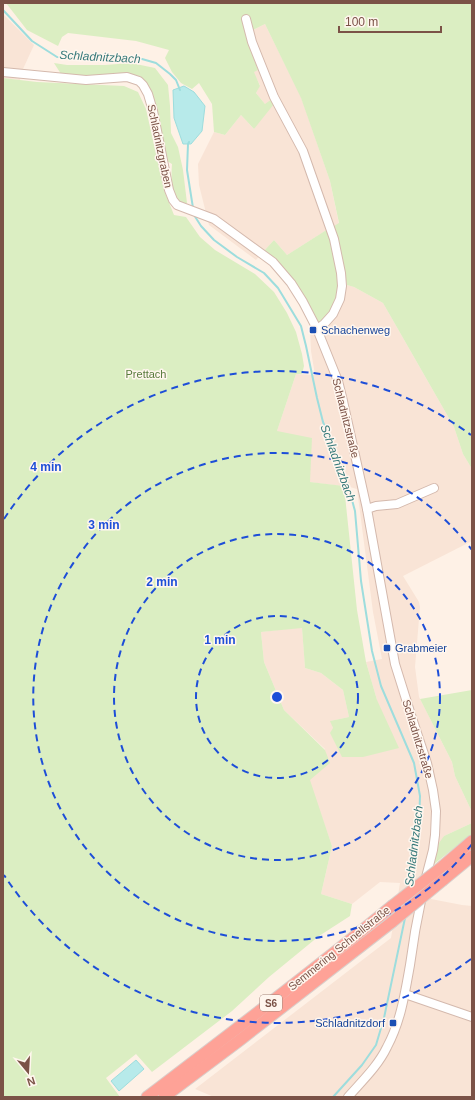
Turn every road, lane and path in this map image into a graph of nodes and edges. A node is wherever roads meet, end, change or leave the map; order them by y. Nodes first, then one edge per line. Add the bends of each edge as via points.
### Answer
1 (246, 20) dead end
2 (3, 72) edge
3 (317, 329) junction
4 (434, 488) dead end
5 (367, 509) junction
6 (472, 841) edge
7 (472, 856) edge
8 (405, 994) junction
9 (472, 1017) edge
10 (147, 1097) edge
11 (164, 1097) edge
12 (348, 1097) edge

1 - 3 street via 274,97 303,151 334,239 341,273 340,299 333,314
2 - 3 street, Schladnitzgraben via 86,80 127,77 139,81 148,94 153,111 173,200 177,205 214,219 273,262 303,302
3 - 5 street, Schladnitzstraße via 338,381
4 - 5 street via 397,504
5 - 8 street, Schladnitzstraße via 395,664 428,763 436,811 433,850 417,920
6 - 10 highway, Semmering Schnellstraße / S6, bridge via 328,958
7 - 11 highway, Semmering Schnellstraße / S6, bridge via 392,922
8 - 9 street
8 - 12 street, Schladnitzstraße via 398,1022 387,1048

